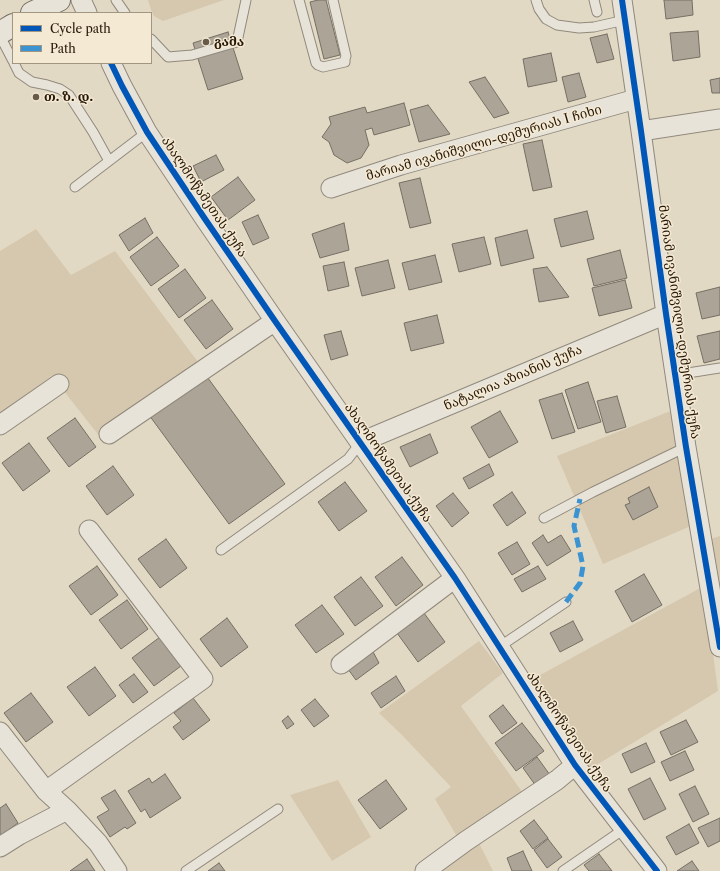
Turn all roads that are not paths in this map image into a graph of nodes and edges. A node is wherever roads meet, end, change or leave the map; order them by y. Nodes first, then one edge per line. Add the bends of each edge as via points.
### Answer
1 (59, 0) edge
2 (81, 0) edge
3 (116, 0) edge
4 (246, 0) edge
5 (300, 0) edge
6 (334, 0) edge
7 (536, 0) edge
8 (594, 0) edge
9 (622, 0) edge
10 (31, 8) edge
11 (87, 12) edge
12 (124, 12) edge
13 (597, 12) dead end
14 (625, 20) junction
15 (12, 26) edge
16 (0, 34) edge
17 (152, 40) edge
18 (12, 60) edge
19 (14, 64) edge
20 (112, 64) edge
21 (636, 99) junction
22 (720, 119) edge
23 (147, 132) junction
24 (641, 132) junction
25 (109, 161) junction
26 (75, 187) dead end
27 (332, 188) dead end
28 (666, 314) junction
29 (275, 321) junction
30 (720, 368) edge
31 (675, 375) junction
32 (60, 384) dead end
33 (0, 424) edge
34 (109, 434) dead end
35 (361, 442) junction
36 (686, 446) junction
37 (544, 518) dead end
38 (89, 530) dead end
39 (222, 550) dead end
40 (455, 578) junction
41 (566, 602) dead end
42 (499, 647) junction
43 (720, 647) edge
44 (340, 664) dead end
45 (0, 732) edge
46 (575, 765) junction
47 (46, 791) junction
48 (67, 810) junction
49 (278, 810) dead end
50 (624, 829) junction
51 (0, 847) edge
52 (117, 871) edge
53 (186, 871) edge
54 (425, 871) edge
55 (563, 871) edge
56 (656, 871) edge

1 - 10 main road
2 - 11 street
3 - 12 lane
4 - 17 lane via 237,42 192,55 168,57
5 - 6 lane via 316,63 323,67 344,62 346,59
7 - 14 lane via 546,19 558,25 594,27
8 - 13 lane
9 - 14 street, მარიამ ივანიშვილი-დემურიას ქუჩა
14 - 21 street, მარიამ ივანიშვილი-დემურიას ქუჩა
15 - 16 main road
16 - 18 lane
19 - 25 lane via 19,73 32,82 60,89 69,96
20 - 23 street, ახალმოწამეთას ქუჩა
21 - 24 street, მარიამ ივანიშვილი-დემურიას ქუჩა
21 - 27 street, მარიამ ივანიშვილი-დემურიას I ჩიხი via 401,165
22 - 24 street
23 - 25 lane
23 - 29 street, ახალმოწამეთას ქუჩა
24 - 28 street, მარიამ ივანიშვილი-დემურიას ქუჩა
25 - 26 lane
28 - 31 street, მარიამ ივანიშვილი-დემურიას ქუჩა
28 - 35 street, ნატალია აზიანის ქუჩა
29 - 34 street
29 - 35 street, ახალმოწამეთას ქუჩა
30 - 31 lane
31 - 36 street, მარიამ ივანიშვილი-დემურიას ქუჩა
32 - 33 street
35 - 39 lane via 348,459
35 - 40 street, ახალმოწამეთას ქუჩა
36 - 37 lane
36 - 43 street, მარიამ ივანიშვილი-დემურიას ქუჩა
38 - 47 street via 203,679
40 - 42 street, ახალმოწამეთას ქუჩა
40 - 44 street
41 - 42 lane
42 - 46 street, ახალმოწამეთას ქუჩა
45 - 47 street
46 - 50 street, ახალმოწამეთას ქუჩა
46 - 54 street
47 - 48 street
48 - 51 street
48 - 52 street via 98,843
49 - 53 lane
50 - 55 lane
50 - 56 street, ახალმოწამეთას ქუჩა

